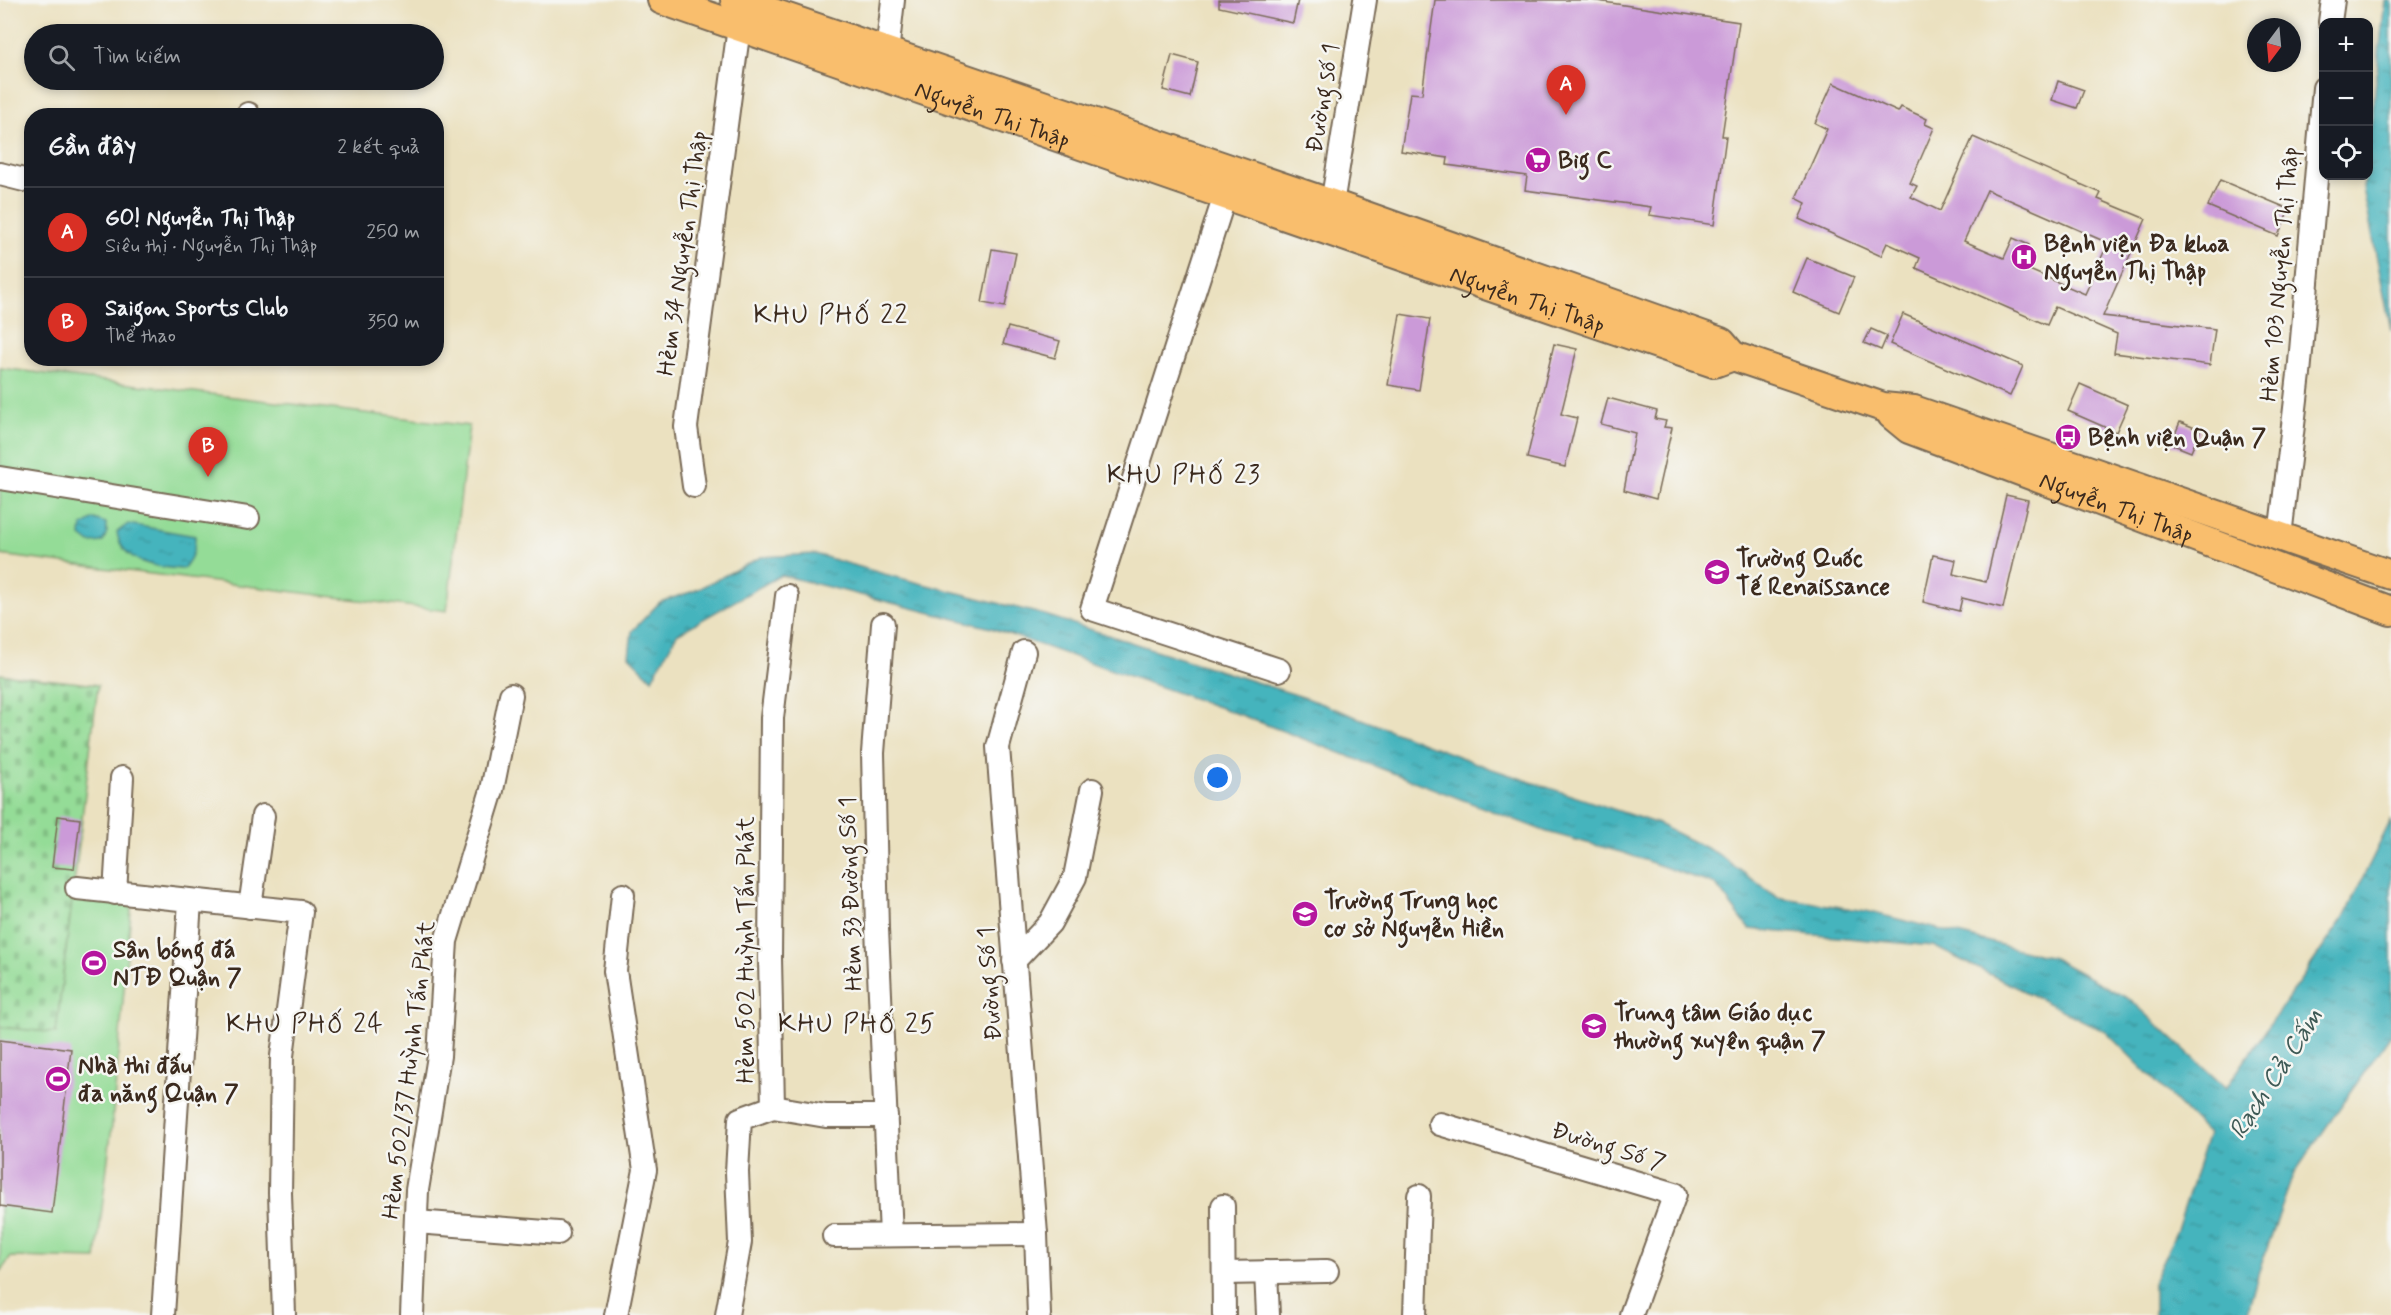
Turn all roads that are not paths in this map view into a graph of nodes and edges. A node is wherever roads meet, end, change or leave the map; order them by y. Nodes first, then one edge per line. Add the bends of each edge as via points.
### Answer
1 (662, 0) edge
2 (893, 0) edge
3 (1365, 0) edge
4 (2333, 0) edge
5 (737, 13) edge
6 (2331, 18) edge
7 (887, 53) junction
8 (2321, 126) edge
9 (0, 174) edge
10 (24, 180) edge
11 (1229, 182) junction
12 (1328, 216) junction
13 (1883, 407) junction
14 (0, 478) edge
15 (694, 486) dead end
16 (248, 518) dead end
17 (2280, 536) junction
18 (2378, 570) edge
19 (787, 596) dead end
20 (2391, 611) edge
21 (883, 624) dead end
22 (1024, 652) dead end
23 (1279, 670) dead end
24 (511, 695) dead end
25 (122, 778) dead end
26 (1092, 790) dead end
27 (263, 816) dead end
28 (77, 888) dead end
29 (115, 893) junction
30 (623, 895) dead end
31 (190, 902) junction
32 (250, 907) junction
33 (1014, 961) junction
34 (773, 1107) junction
35 (886, 1116) junction
36 (1440, 1124) dead end
37 (1419, 1196) dead end
38 (1223, 1206) dead end
39 (416, 1222) junction
40 (558, 1233) dead end
41 (1036, 1234) junction
42 (891, 1235) junction
43 (834, 1236) dead end
44 (1327, 1271) dead end
45 (1266, 1272) junction
46 (1224, 1273) junction
47 (163, 1315) edge
48 (284, 1315) edge
49 (412, 1315) edge
50 (616, 1315) edge
51 (727, 1315) edge
52 (1039, 1315) edge
53 (1224, 1315) edge
54 (1268, 1315) edge
55 (1415, 1315) edge
56 (1630, 1315) edge

1 - 5 main road, Nguyễn Thị Thập
2 - 7 street
3 - 12 street, Đường số 1
4 - 6 street
5 - 7 main road, Nguyễn Thị Thập
5 - 11 main road, Nguyễn Thị Thập
5 - 15 street, Hẻm 34 Nguyễn Thị Thập via 686,427
7 - 11 main road, Nguyễn Thị Thập
8 - 17 street, Hẻm 103 Nguyễn Thị Thập
9 - 10 street
11 - 12 main road, Nguyễn Thị Thập
11 - 23 street via 1092,609
12 - 13 main road, Nguyễn Thị Thập via 1721,342 1733,356
13 - 17 main road, Nguyễn Thị Thập via 1914,410
13 - 20 main road, Nguyễn Thị Thập via 1909,429
14 - 16 street
17 - 18 main road, Nguyễn Thị Thập
19 - 34 street, Hẻm 502 Huỳnh Tấn Phát via 772,718
21 - 35 street, Hẻm 33 Đường Số 1 via 873,753
22 - 33 street, Đường Số 1 via 998,747
24 - 39 street, Hẻm 502/37 Huỳnh Tấn Phát via 492,790 446,940 439,1056 417,1190
25 - 29 street
26 - 33 street via 1075,877 1050,923
27 - 32 street
28 - 29 street
29 - 31 street
30 - 50 street via 615,971 645,1170
31 - 32 street
31 - 47 street
32 - 48 street via 301,912 282,1056 280,1193
33 - 41 street, Đường Số 1
34 - 35 street via 826,1116
34 - 51 street, Hẻm 502 Huỳnh Tấn Phát via 740,1119 740,1242
35 - 42 street, Hẻm 33 Đường Số 1
36 - 56 street, Đường Số 7 via 1675,1194
37 - 55 street
38 - 46 street
39 - 40 street
39 - 49 street, Hẻm 502/37 Huỳnh Tấn Phát
41 - 42 street
41 - 52 street, Đường Số 1
42 - 43 street
44 - 45 street
45 - 46 street
45 - 54 street
46 - 53 street

